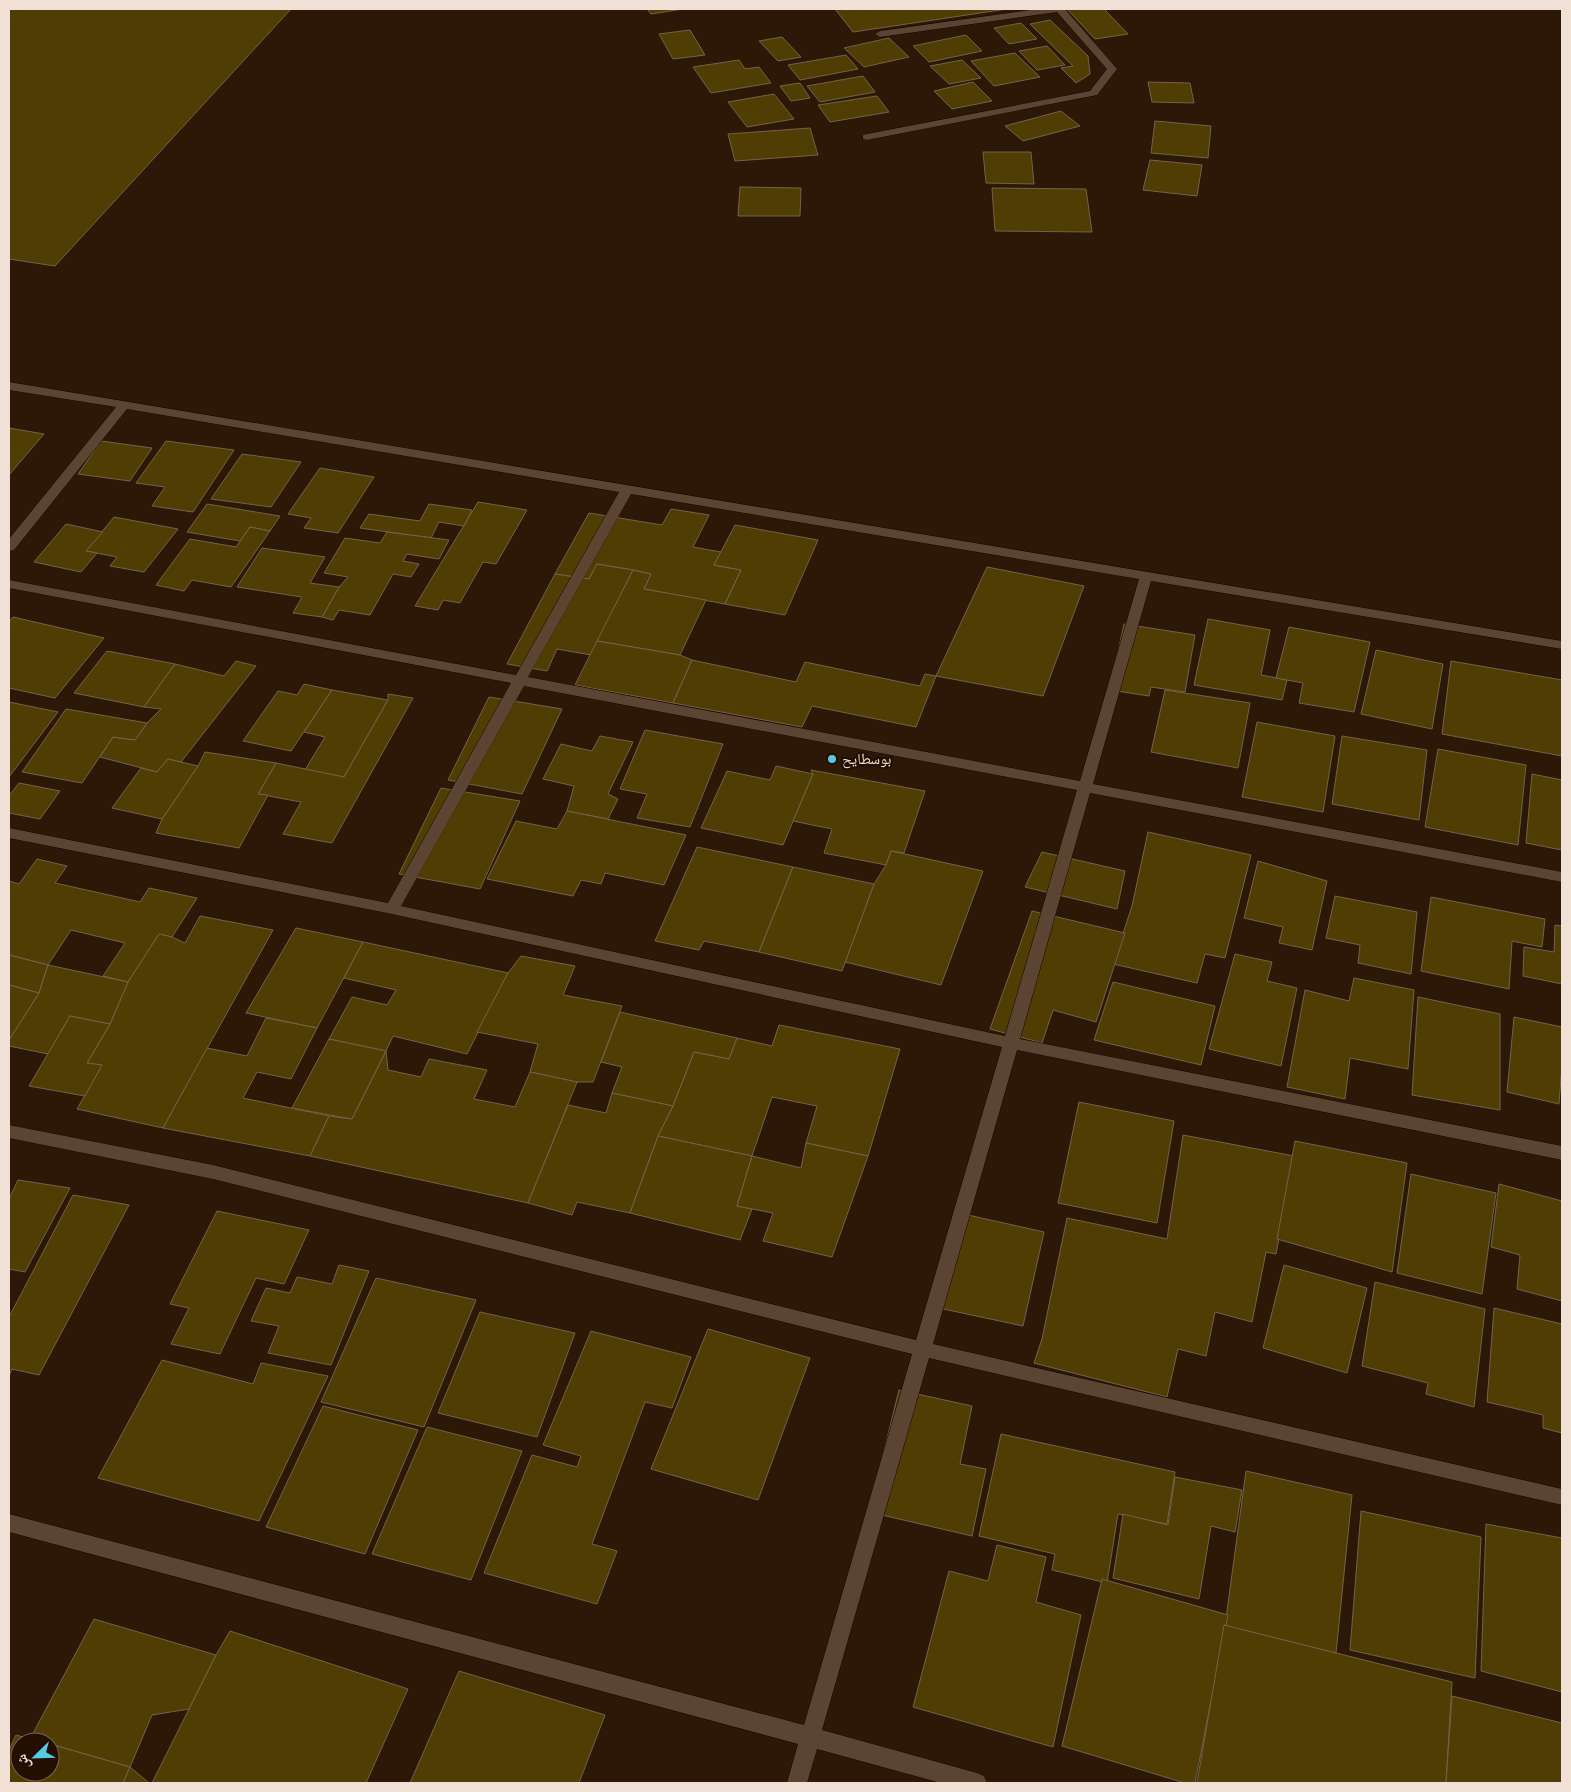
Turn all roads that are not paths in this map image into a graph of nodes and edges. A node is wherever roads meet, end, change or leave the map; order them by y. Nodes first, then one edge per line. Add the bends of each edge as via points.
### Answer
1 (1058, 9) edge
2 (880, 34) dead end
3 (867, 137) dead end
4 (9, 386) edge
5 (124, 405) junction
6 (627, 489) junction
7 (9, 548) edge
8 (1146, 576) junction
9 (9, 584) edge
10 (1562, 645) edge
11 (520, 681) junction
12 (1086, 787) junction
13 (9, 834) edge
14 (1562, 877) edge
15 (392, 910) junction
16 (1011, 1042) junction
17 (9, 1131) edge
18 (1562, 1153) edge
19 (923, 1349) junction
20 (1562, 1497) edge
21 (9, 1523) edge
22 (810, 1737) junction
23 (797, 1783) edge
24 (977, 1783) edge

1 - 2 street
1 - 3 street via 1112,69 1094,93
4 - 5 street
5 - 6 street
5 - 7 street
6 - 8 street
6 - 11 street
8 - 10 street
8 - 12 street
9 - 11 street
11 - 12 street
11 - 15 street
12 - 14 street
12 - 16 street
13 - 15 street
15 - 16 street
16 - 18 street
16 - 19 street
17 - 19 street via 213,1172
19 - 20 street
19 - 22 street
21 - 22 street
22 - 23 street
22 - 24 street

